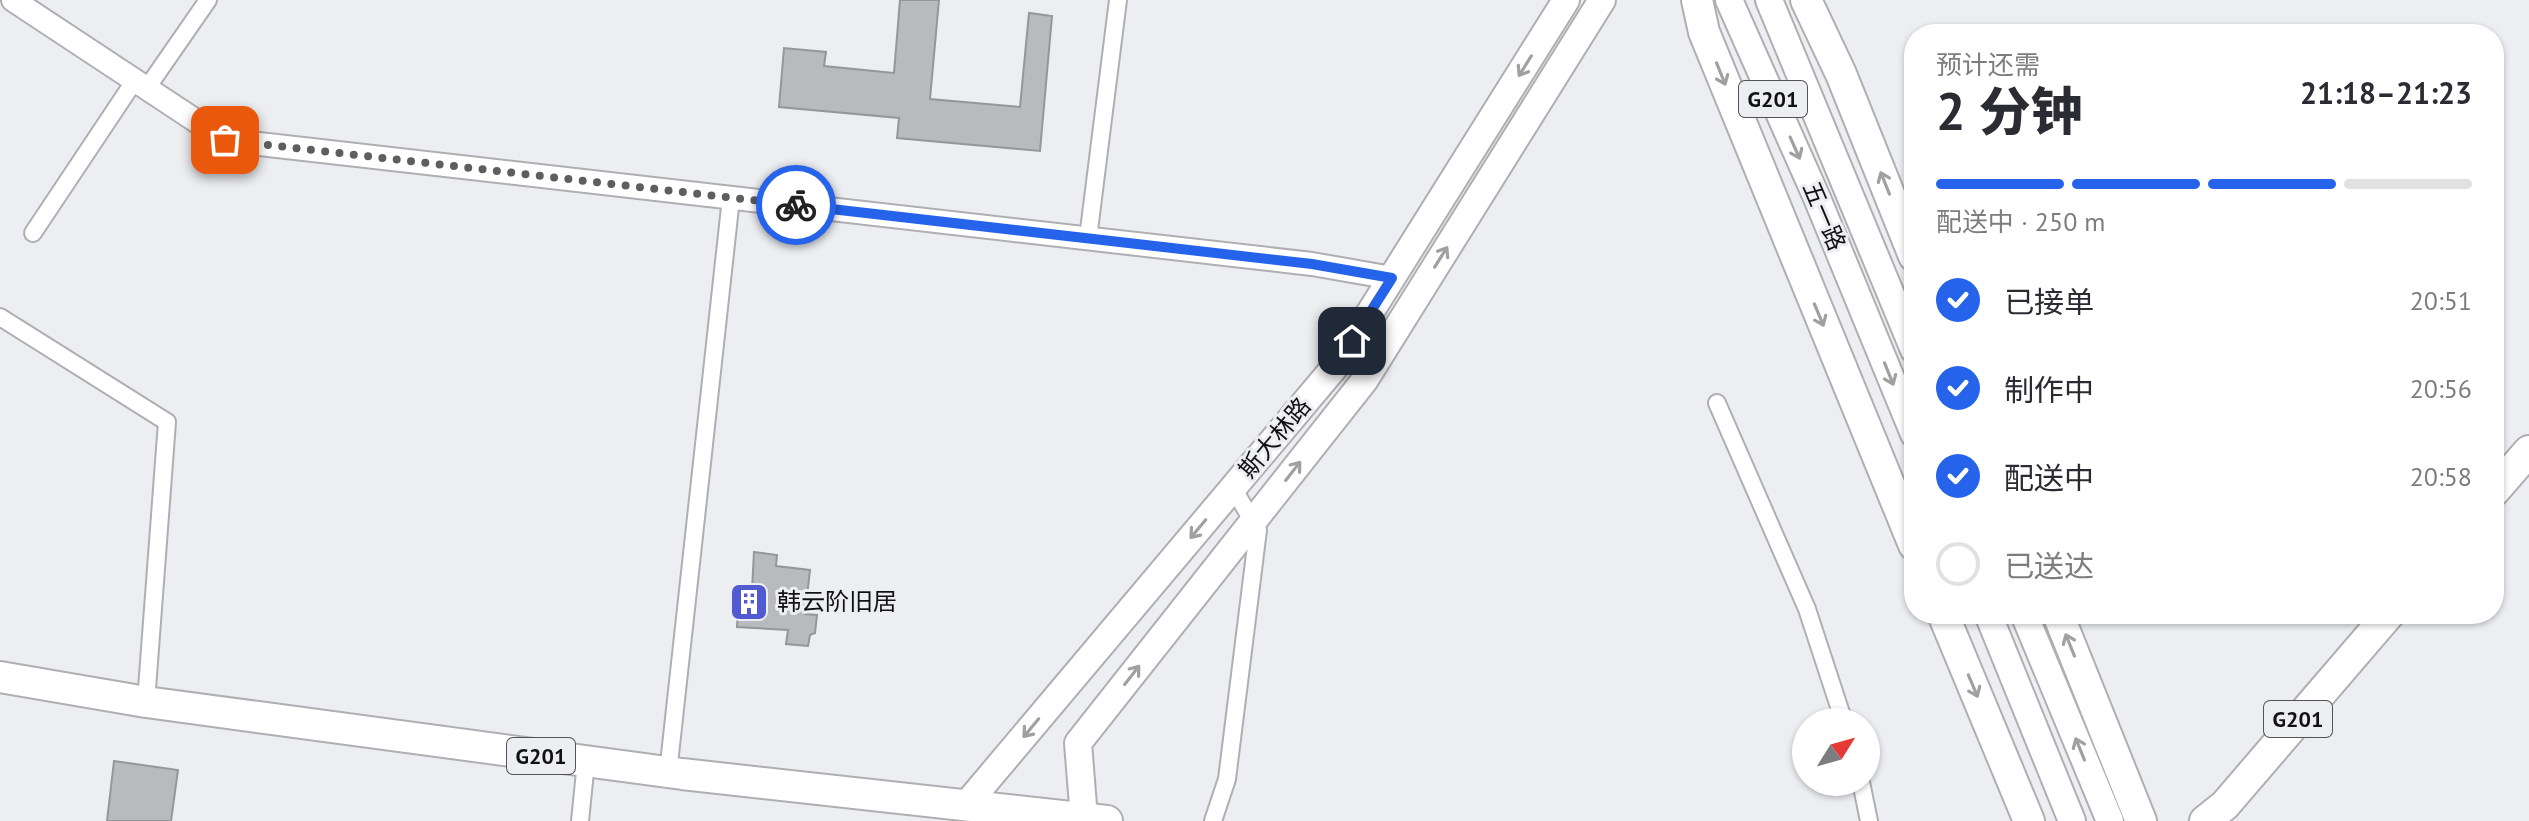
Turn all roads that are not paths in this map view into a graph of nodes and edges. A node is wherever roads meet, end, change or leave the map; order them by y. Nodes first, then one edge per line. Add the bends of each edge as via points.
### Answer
1 (13, 0) edge
2 (208, 0) edge
3 (1118, 0) edge
4 (1566, 0) edge
5 (1697, 0) edge
6 (1729, 0) edge
7 (1769, 0) edge
8 (1806, 0) edge
9 (1602, 1) edge
10 (38, 6) edge
11 (141, 84) junction
12 (731, 198) junction
13 (1904, 231) edge
14 (33, 233) dead end
15 (1088, 238) junction
16 (1392, 278) junction
17 (0, 317) edge
18 (1904, 326) edge
19 (1717, 403) dead end
20 (1904, 410) edge
21 (2529, 451) edge
22 (2504, 480) edge
23 (1233, 488) junction
24 (1253, 521) junction
25 (1904, 521) edge
26 (1947, 624) edge
27 (1992, 624) edge
28 (2028, 624) edge
29 (2062, 624) edge
30 (2381, 624) edge
31 (0, 677) edge
32 (146, 702) junction
33 (1839, 708) edge
34 (586, 762) junction
35 (668, 773) junction
36 (1864, 796) edge
37 (966, 805) junction
38 (2221, 816) edge
39 (1096, 820) edge
40 (580, 821) edge
41 (1213, 821) edge
42 (1869, 821) edge
43 (2029, 821) edge
44 (2072, 821) edge
45 (2110, 821) edge
46 (2141, 821) edge

1 - 10 street
2 - 11 street
3 - 15 street
4 -> 16 main road, 斯大林路
5 -> 25 highway via 1704,32
6 -> 20 main road, 五一路 / G201
7 - 18 main road
13 -> 8 highway
24 -> 9 main road, 斯大林路 via 1364,381
10 - 11 street
11 - 12 street via 225,140
11 - 14 street
12 - 15 street
12 - 35 street
15 - 16 street
16 - 23 main road, 斯大林路 via 1339,362
17 - 32 street via 167,422
19 - 33 street via 1807,609
21 - 22 highway
23 - 24 street
23 -> 37 main road, 斯大林路
39 -> 24 main road, 斯大林路 via 1078,743
24 - 41 street via 1258,530 1227,779
26 -> 43 highway
27 - 44 main road
45 -> 28 main road
46 -> 29 highway
30 - 38 highway, G201
31 - 32 highway, G201
32 - 34 highway, G201
34 - 35 highway, G201
34 - 40 street
35 - 37 highway, G201
36 - 42 street
37 - 39 highway, G201

